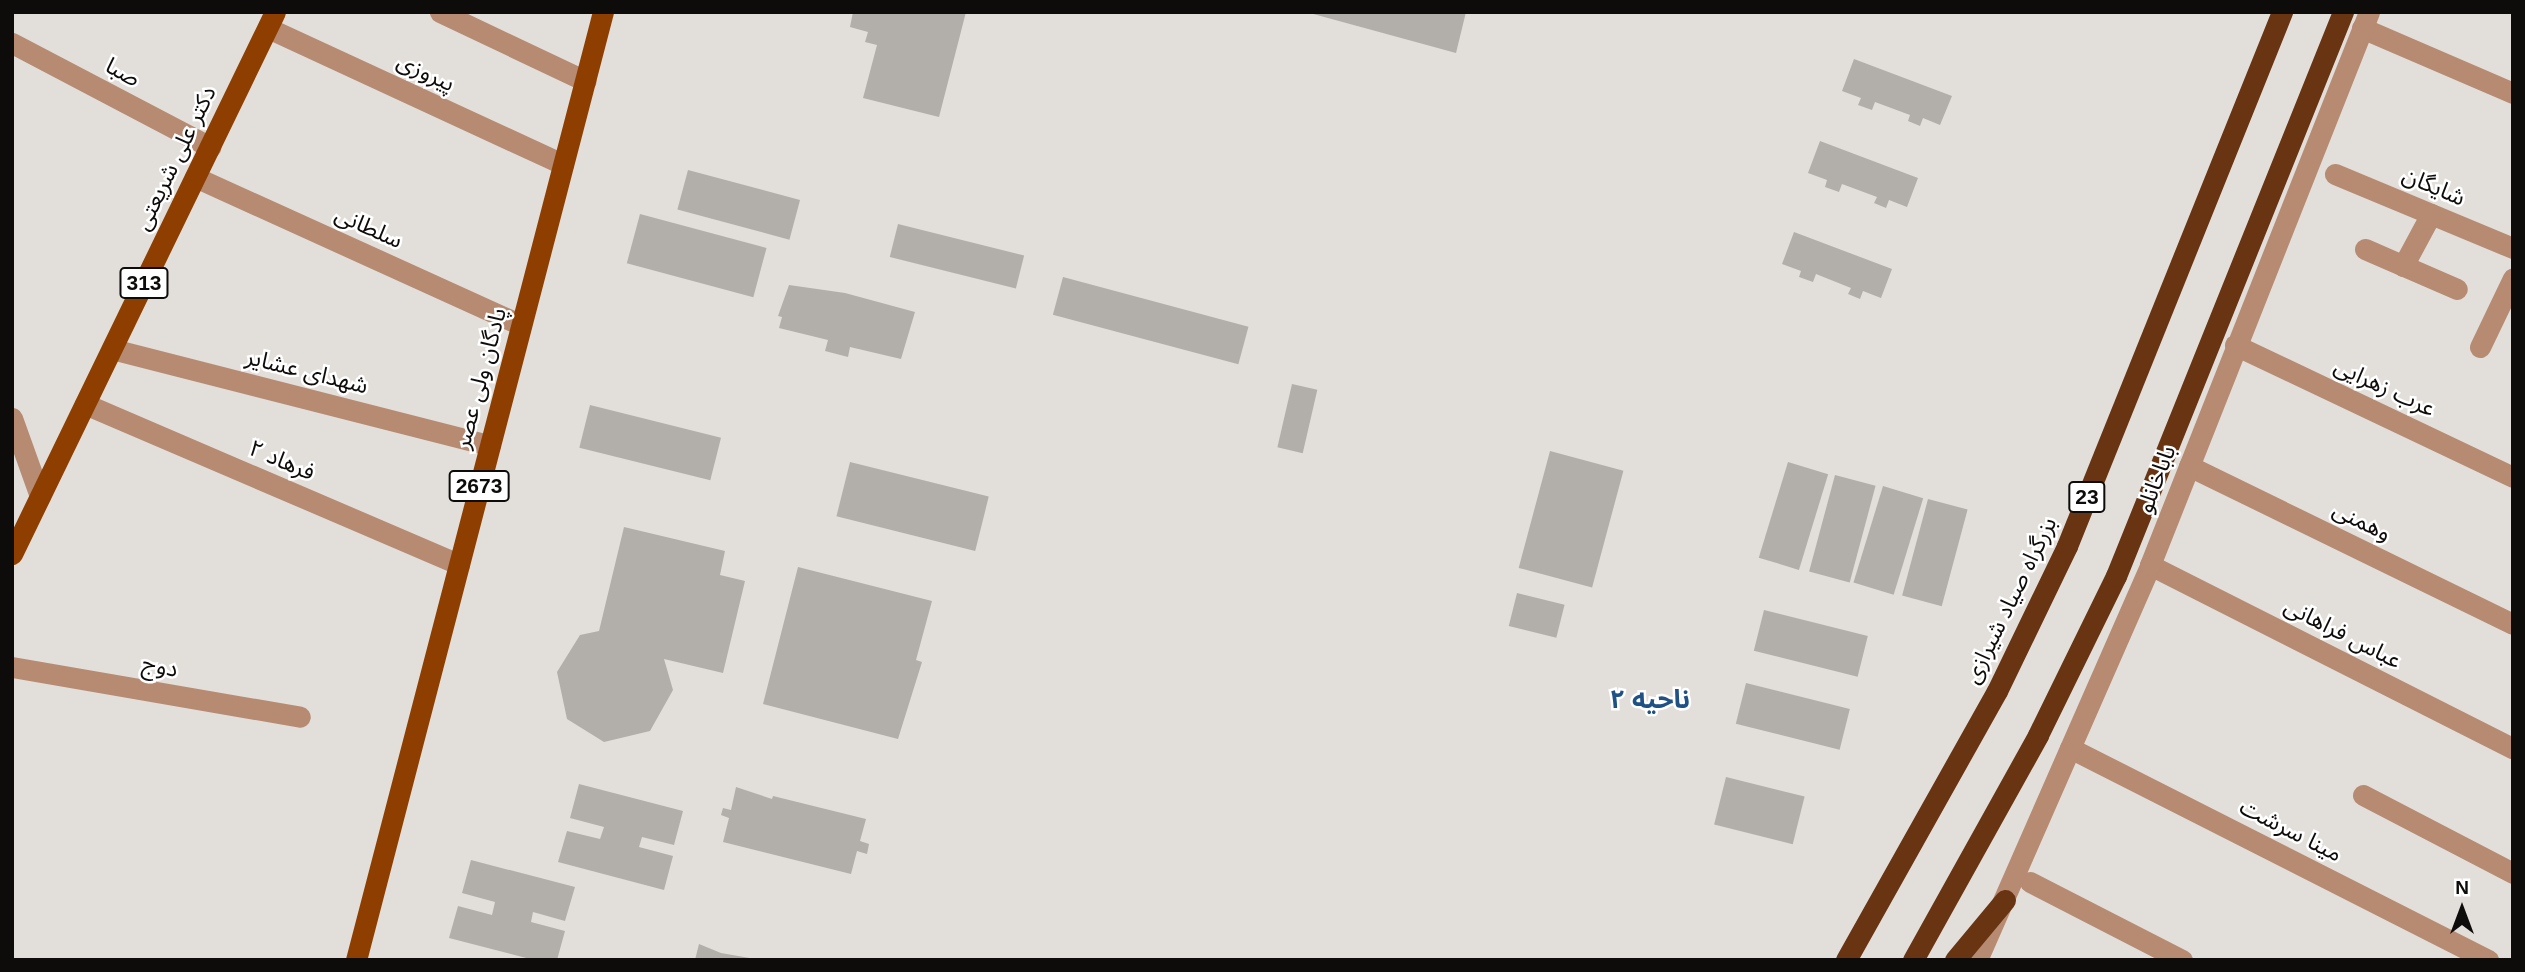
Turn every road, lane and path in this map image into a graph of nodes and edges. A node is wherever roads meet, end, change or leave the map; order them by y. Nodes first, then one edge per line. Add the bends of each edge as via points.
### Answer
1 (440, 12) edge
2 (603, 12) edge
3 (2282, 12) edge
4 (2343, 12) edge
5 (271, 20) edge
6 (2366, 20) edge
7 (12, 43) edge
8 (585, 81) junction
9 (2513, 93) edge
10 (210, 147) junction
11 (563, 164) junction
12 (2335, 174) dead end
13 (195, 177) junction
14 (2431, 214) junction
15 (2513, 248) edge
16 (2365, 249) dead end
17 (2403, 266) junction
18 (2513, 278) edge
19 (2457, 289) dead end
20 (521, 324) junction
21 (2235, 345) junction
22 (2480, 347) dead end
23 (112, 349) junction
24 (85, 404) junction
25 (12, 418) edge
26 (490, 445) junction
27 (2189, 466) junction
28 (2513, 477) edge
29 (40, 496) junction
30 (18, 527) edge
31 (12, 554) edge
32 (459, 564) junction
33 (2150, 565) junction
34 (2513, 624) edge
35 (12, 667) edge
36 (300, 717) dead end
37 (2070, 748) junction
38 (2513, 748) edge
39 (2363, 795) dead end
40 (2513, 873) edge
41 (2030, 882) dead end
42 (2005, 900) junction
43 (356, 960) edge
44 (1846, 960) edge
45 (1913, 960) edge
46 (1955, 960) edge
47 (1977, 960) edge
48 (2182, 960) edge
49 (2488, 960) edge

1 - 8 street
2 - 8 main road, پادگان ولی عصر / 2673
3 - 44 highway, بزرگراه صیاد شیرازی / 23 via 2067,546 1997,691
4 - 45 highway, 23 via 2116,576 2032,746
5 - 10 main road, دکتر علی شریعتی / 313
5 - 11 street, پیروزی
6 - 9 street
6 - 21 street, باباخانلو
7 - 10 street, صبا
8 - 11 main road, پادگان ولی عصر / 2673
10 - 13 main road, دکتر علی شریعتی / 313
11 - 20 main road, پادگان ولی عصر / 2673
12 - 14 street, شایگان
13 - 20 street, سلطانی
13 - 23 main road, دکتر علی شریعتی / 313
14 - 15 street, شایگان
14 - 17 street
16 - 17 street
17 - 19 street
18 - 22 street
20 - 26 main road, پادگان ولی عصر / 2673
21 - 27 street, باباخانلو
21 - 28 street, عرب زهرایی
23 - 24 main road, دکتر علی شریعتی / 313
23 - 26 street, شهدای عشایر
24 - 29 main road, دکتر علی شریعتی / 313
24 - 32 street, فرهاد ۲
25 - 29 street
26 - 32 main road, پادگان ولی عصر / 2673
27 - 33 street, باباخانلو
27 - 34 street, وهمنی
29 - 30 main road, دکتر علی شریعتی / 313
30 - 31 main road, دکتر علی شریعتی / 313
32 - 43 main road, پادگان ولی عصر / 2673
33 - 37 street, باباخانلو
33 - 38 street, عباس فراهانی
35 - 36 street, دوج
37 - 42 street, باباخانلو
37 - 49 street, مینا سرشت
39 - 40 street
41 - 48 street
42 - 46 highway
42 - 47 street, باباخانلو

